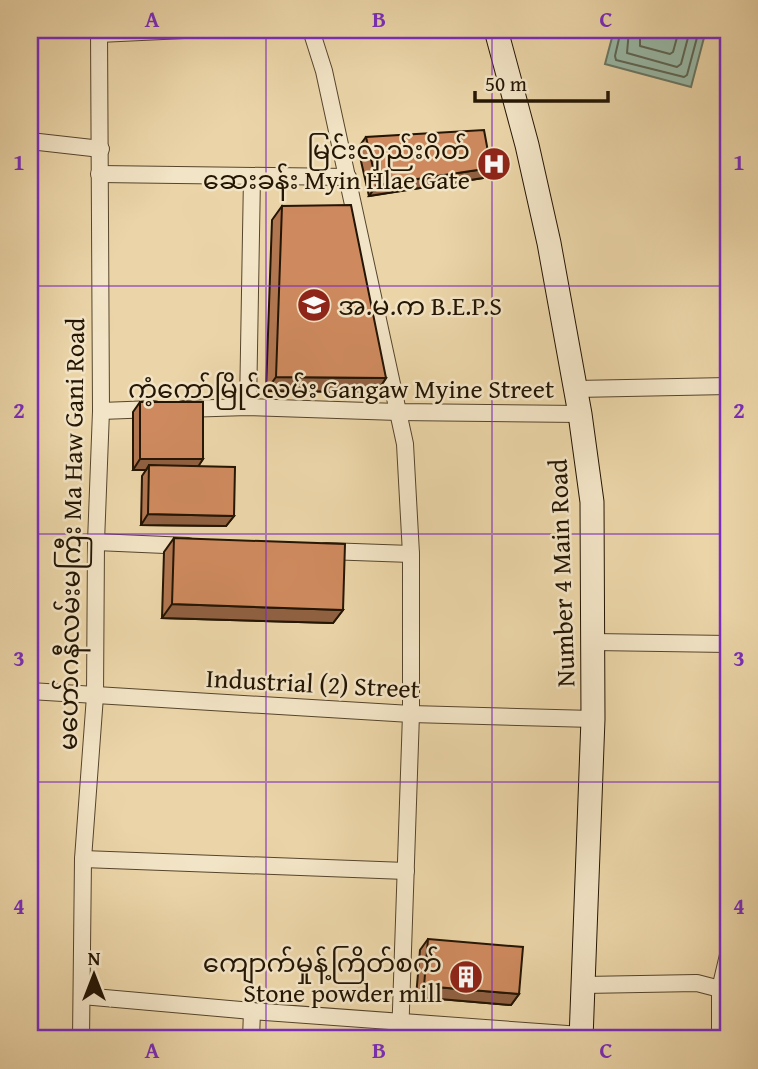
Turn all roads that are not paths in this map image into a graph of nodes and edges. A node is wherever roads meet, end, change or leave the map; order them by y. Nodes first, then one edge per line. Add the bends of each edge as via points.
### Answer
1 (184, 30) edge
2 (311, 30) edge
3 (496, 30) edge
4 (99, 32) edge
5 (30, 141) edge
6 (101, 149) junction
7 (99, 174) junction
8 (252, 177) junction
9 (348, 177) junction
10 (728, 386) edge
11 (576, 389) junction
12 (247, 407) junction
13 (100, 411) junction
14 (398, 412) junction
15 (580, 414) junction
16 (96, 542) junction
17 (206, 546) edge
18 (315, 550) edge
19 (411, 554) junction
20 (594, 642) junction
21 (728, 644) edge
22 (30, 691) edge
23 (95, 696) junction
24 (411, 714) junction
25 (593, 719) junction
26 (83, 859) junction
27 (407, 871) junction
28 (728, 954) edge
29 (584, 985) junction
30 (720, 989) junction
31 (82, 996) junction
32 (252, 1012) junction
33 (724, 1015) edge
34 (401, 1021) junction
35 (581, 1037) edge
36 (81, 1039) edge
37 (251, 1039) edge
38 (400, 1039) edge
39 (720, 1039) edge

1 - 4 street
2 - 9 street
3 - 11 main road, Number 4 Main Road via 550,243
4 - 6 street, မဟော်ဂနီလမ်းမကြီး Ma Haw Gani Road
5 - 6 street
6 - 7 street, မဟော်ဂနီလမ်းမကြီး Ma Haw Gani Road
7 - 8 street
7 - 13 street, မဟော်ဂနီလမ်းမကြီး Ma Haw Gani Road
8 - 9 street
8 - 12 street
9 - 14 street
10 - 11 street
11 - 15 main road, Number 4 Main Road
12 - 13 street, ကံ့ကော်မြိုင်လမ်း Gangaw Myine Street
12 - 14 street, ကံ့ကော်မြိုင်လမ်း Gangaw Myine Street
13 - 16 street, မဟော်ဂနီလမ်းမကြီး Ma Haw Gani Road
14 - 15 street, ကံ့ကော်မြိုင်လမ်း Gangaw Myine Street
14 - 19 street via 405,444
15 - 20 main road, Number 4 Main Road via 592,502
16 - 17 street
16 - 23 street, မဟော်ဂနီလမ်းမကြီး Ma Haw Gani Road
18 - 19 street
19 - 24 street
20 - 21 street
20 - 25 main road, Number 4 Main Road
22 - 23 street, Industrial (2) Street
23 - 24 street, Industrial (2) Street
23 - 26 street, မဟော်ဂနီလမ်းမကြီး Ma Haw Gani Road
24 - 25 street, Industrial (2) Street
24 - 27 street
25 - 29 main road, Number 4 Main Road
26 - 27 street
26 - 31 street, မဟော်ဂနီလမ်းမကြီး Ma Haw Gani Road
27 - 34 street
28 - 30 street
29 - 30 street via 697,983
29 - 35 main road, Number 4 Main Road
30 - 33 street
31 - 32 street
31 - 36 street, မဟော်ဂနီလမ်းမကြီး Ma Haw Gani Road
32 - 34 street
32 - 37 street
33 - 39 street
34 - 35 street
34 - 38 street

